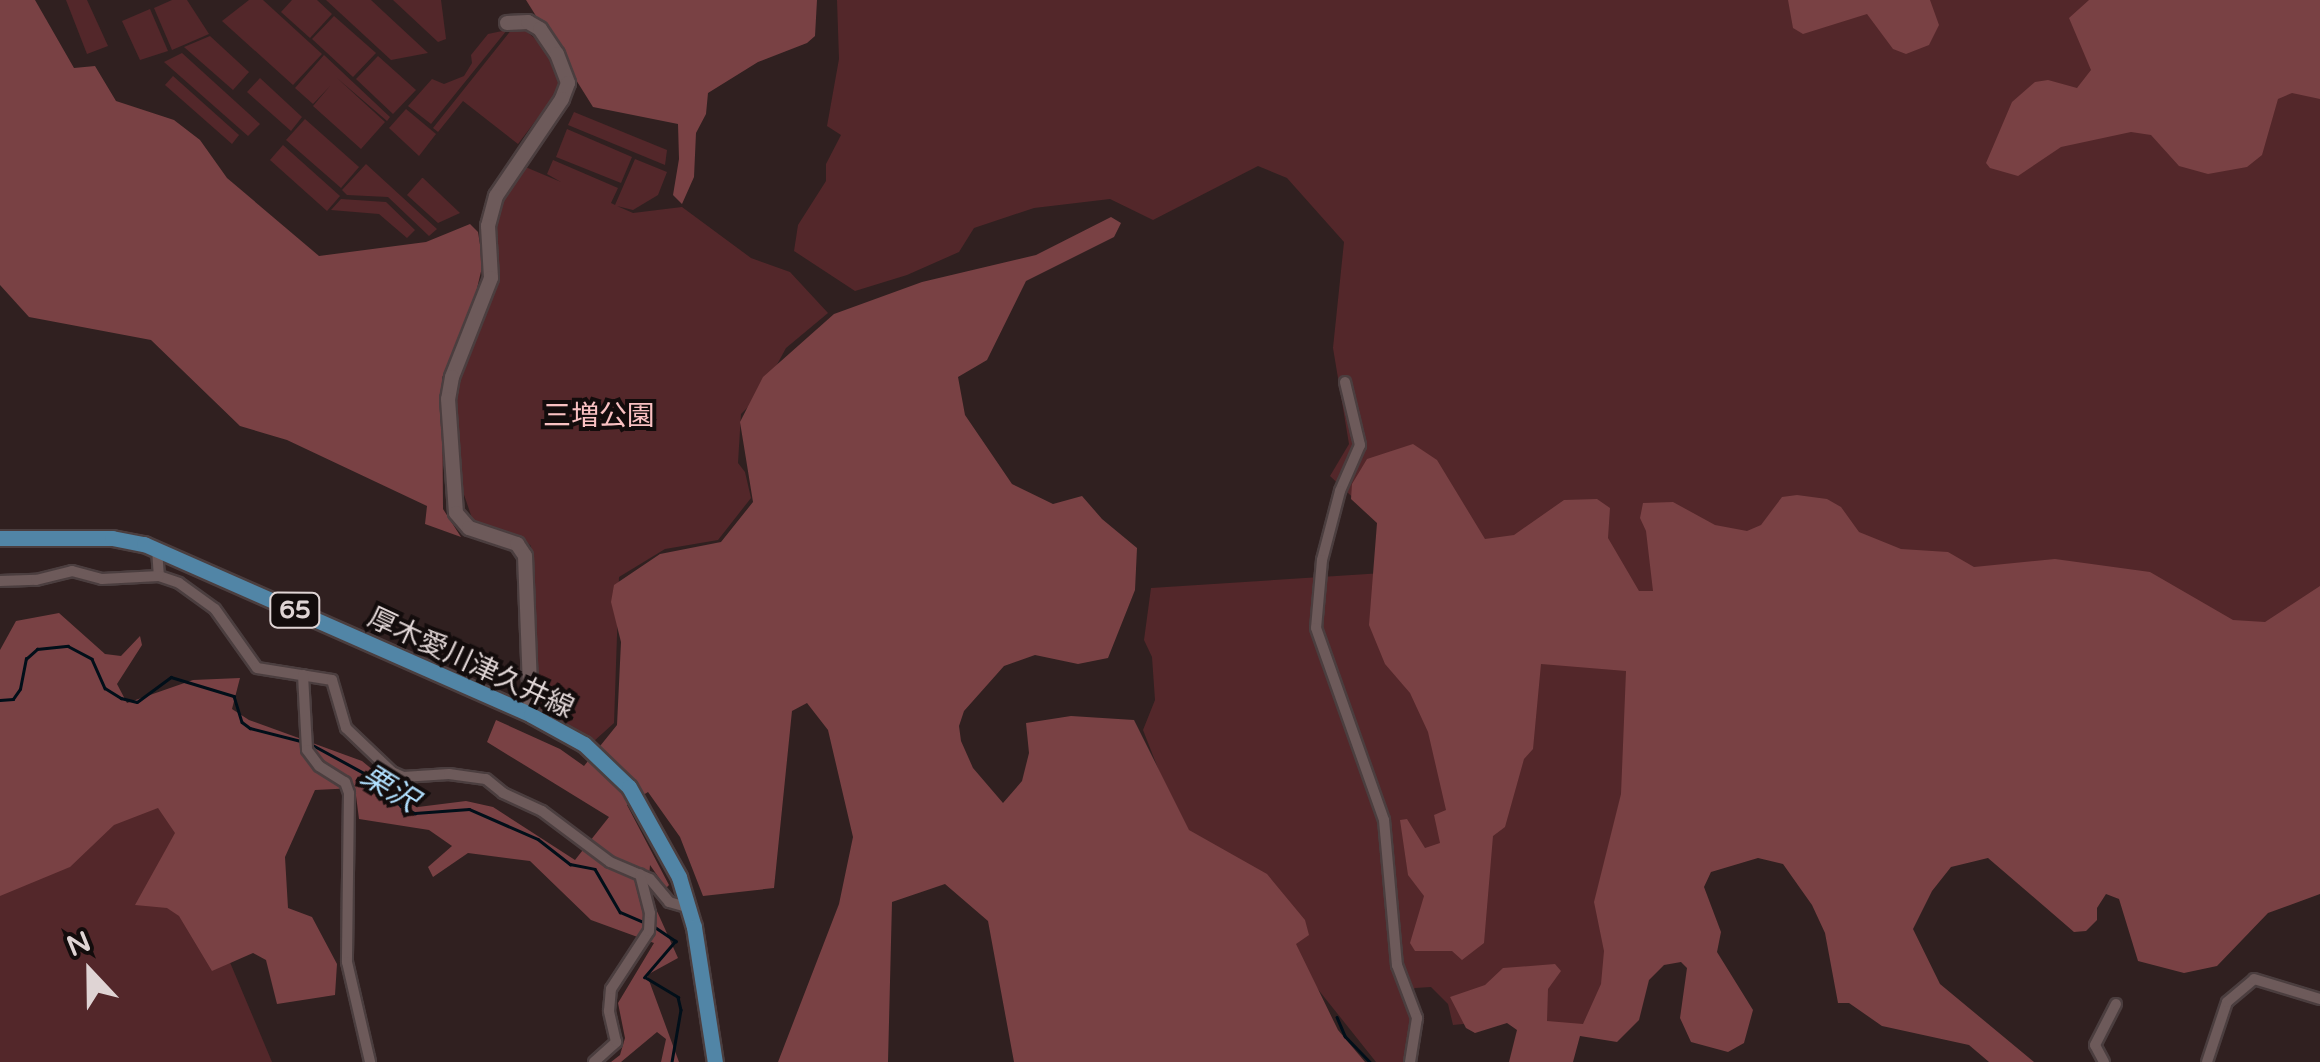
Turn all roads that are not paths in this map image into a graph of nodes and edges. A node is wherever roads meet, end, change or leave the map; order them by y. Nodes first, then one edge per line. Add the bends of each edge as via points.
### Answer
1 (508, 23) dead end
2 (1345, 382) dead end
3 (0, 538) edge
4 (157, 549) junction
5 (158, 576) junction
6 (0, 581) edge
7 (303, 674) junction
8 (531, 716) junction
9 (640, 874) junction
10 (690, 908) junction
11 (2320, 999) edge
12 (2116, 1004) dead end
13 (370, 1062) edge
14 (594, 1062) edge
15 (716, 1062) edge
16 (1410, 1062) edge
17 (2104, 1062) edge
18 (2208, 1062) edge

1 - 8 street via 528,22 546,35 568,83 496,196 488,226 491,278 448,398 456,513 469,528 524,551
2 - 16 street via 1360,445 1322,560 1317,637 1384,820 1397,966 1416,1018
3 - 4 main road, 厚木愛川津久井線 / 65 via 112,538
4 - 5 street
4 - 8 main road, 厚木愛川津久井線 / 65
5 - 6 street via 102,578 72,570
5 - 7 street via 215,609 257,668
7 - 9 street via 332,680 346,728 392,772 486,779 610,862
7 - 13 street via 305,745 349,793 347,962
8 - 10 main road, 厚木愛川津久井線 / 65 via 584,744 628,787 658,833
9 - 10 street via 669,902
9 - 14 street via 649,931 611,989 616,1042
10 - 15 main road, 厚木愛川津久井線 / 65
11 - 18 street via 2254,979 2226,1002
12 - 17 street via 2095,1045

